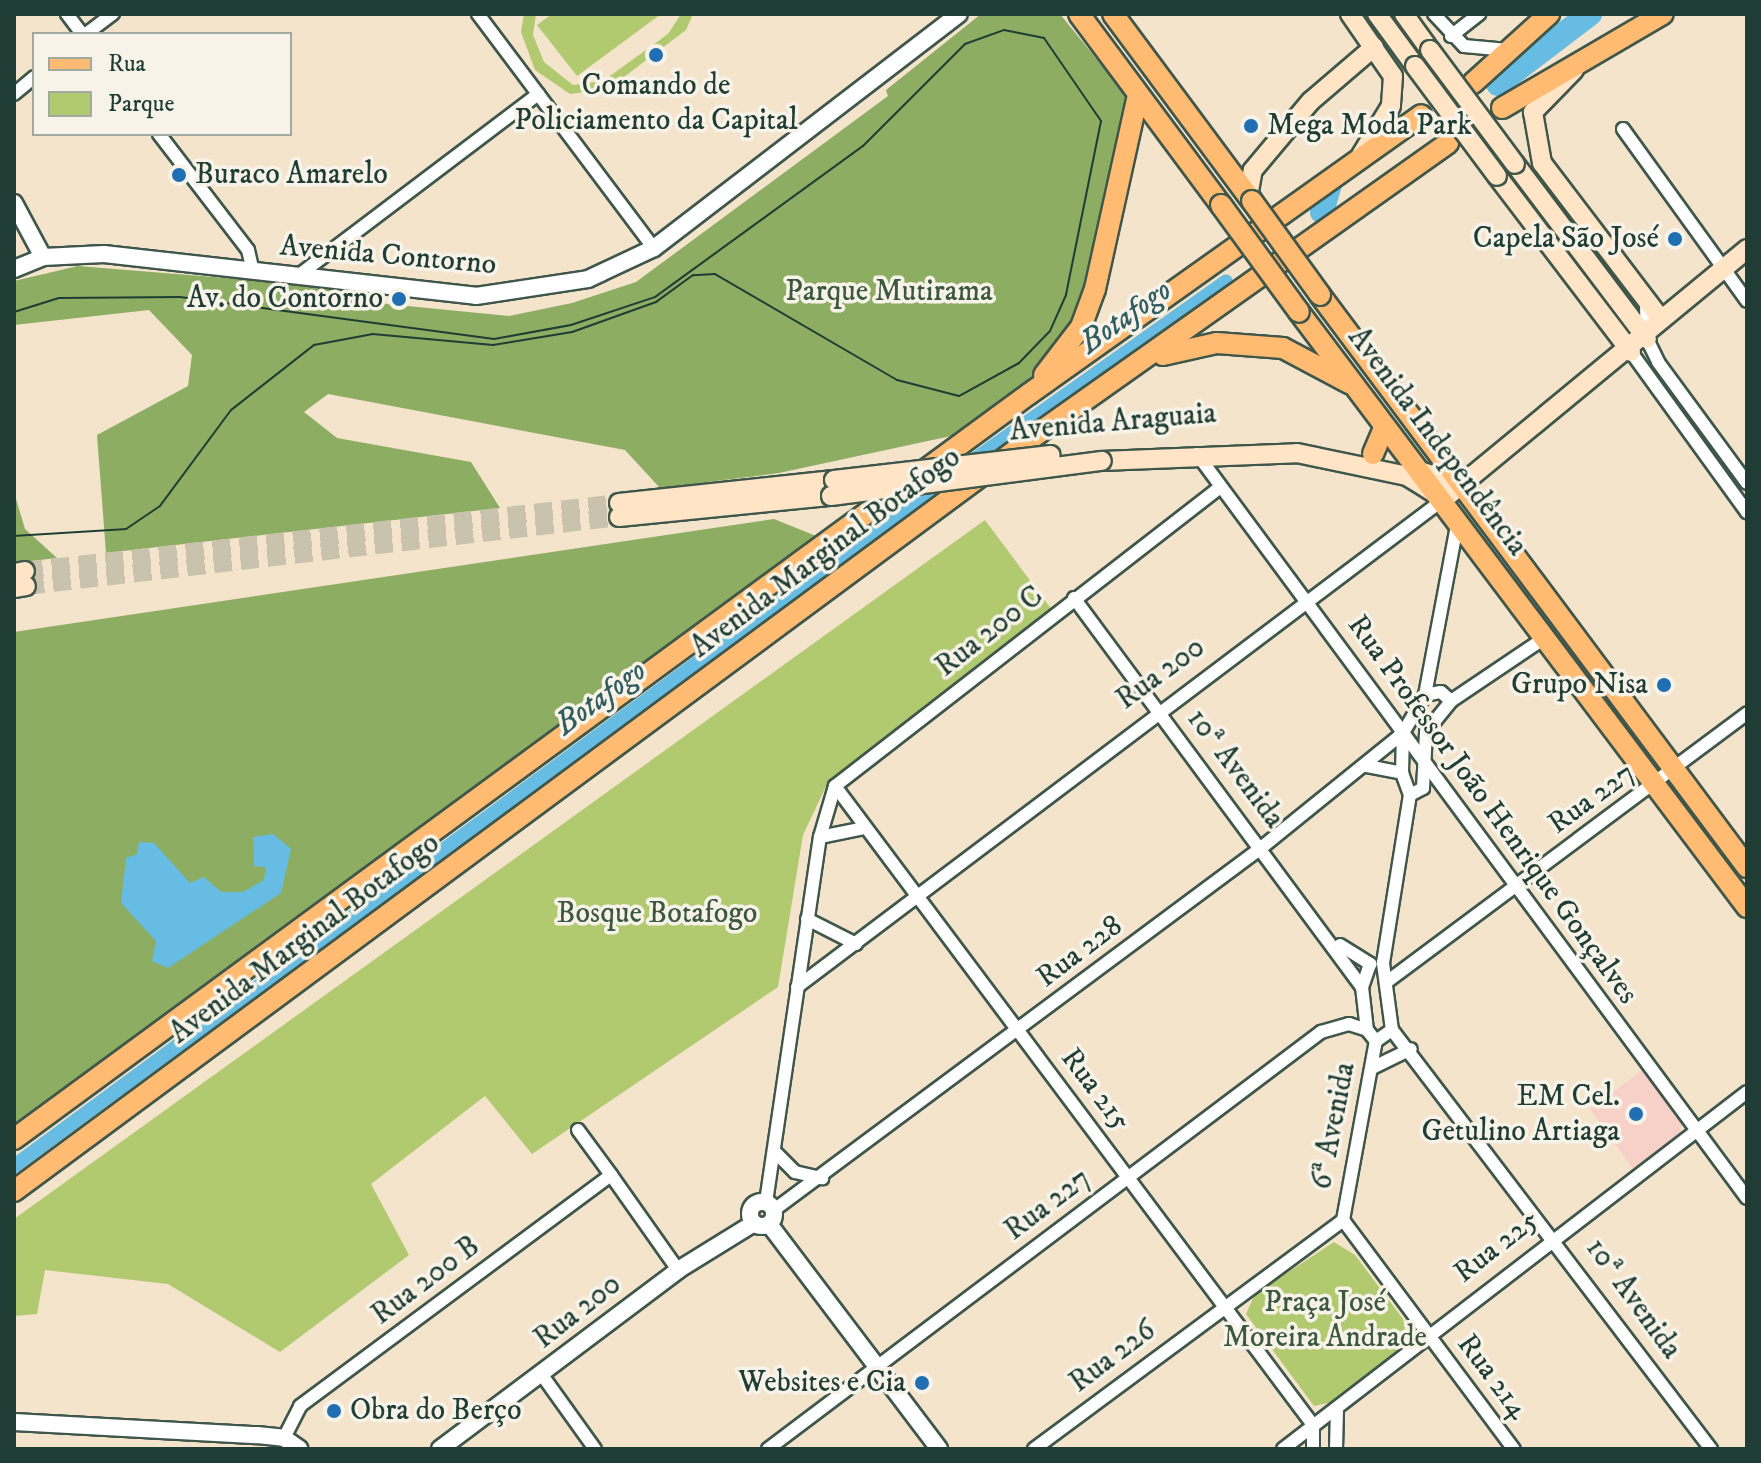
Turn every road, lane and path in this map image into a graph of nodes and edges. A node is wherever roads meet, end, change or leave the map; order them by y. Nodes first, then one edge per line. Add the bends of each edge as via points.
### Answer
1 (67, 14) edge
2 (113, 14) edge
3 (478, 14) edge
4 (959, 14) edge
5 (1079, 14) edge
6 (1113, 14) edge
7 (1350, 14) edge
8 (1377, 14) edge
9 (1404, 14) edge
10 (1434, 14) edge
11 (1479, 14) edge
12 (1549, 14) edge
13 (1663, 14) edge
14 (82, 32) edge
15 (87, 32) edge
16 (1451, 36) junction
17 (1374, 47) junction
18 (1510, 49) junction
19 (1577, 67) junction
20 (32, 79) edge
21 (1473, 83) dead end
22 (14, 94) edge
23 (538, 94) junction
24 (1138, 95) junction
25 (1502, 108) dead end
26 (1421, 115) dead end
27 (1623, 129) dead end
28 (161, 136) edge
29 (1448, 143) dead end
30 (1357, 161) junction
31 (1250, 199) junction
32 (14, 203) edge
33 (654, 248) junction
34 (1747, 249) edge
35 (43, 257) junction
36 (1723, 266) junction
37 (14, 269) edge
38 (253, 272) junction
39 (303, 272) junction
40 (1646, 300) junction
41 (1747, 301) edge
42 (1660, 318) junction
43 (1647, 339) junction
44 (1631, 352) junction
45 (1155, 357) junction
46 (1356, 387) junction
47 (1029, 394) junction
48 (1385, 426) junction
49 (1196, 452) junction
50 (1373, 454) junction
51 (1102, 455) junction
52 (1423, 473) junction
53 (1747, 483) edge
54 (1464, 486) junction
55 (1220, 487) junction
56 (1444, 499) junction
57 (619, 510) tunnel mouth
58 (1747, 512) edge
59 (1459, 518) junction
60 (1074, 598) junction
61 (1307, 602) junction
62 (1546, 637) junction
63 (1425, 695) junction
64 (1451, 701) junction
65 (1159, 710) junction
66 (1747, 713) edge
67 (1403, 733) junction
68 (1423, 761) junction
69 (1367, 766) junction
70 (1675, 770) junction
71 (1402, 773) junction
72 (1655, 785) junction
73 (835, 786) junction
74 (1410, 795) junction
75 (865, 828) junction
76 (820, 837) junction
77 (1261, 848) junction
78 (1747, 867) edge
79 (1513, 888) junction
80 (915, 892) junction
81 (1747, 907) edge
82 (807, 919) junction
83 (1326, 933) junction
84 (856, 944) junction
85 (1376, 964) junction
86 (1388, 981) junction
87 (797, 987) junction
88 (1362, 987) junction
89 (1392, 1030) junction
90 (1018, 1032) junction
91 (1372, 1035) junction
92 (1411, 1049) junction
93 (1372, 1068) junction
94 (1747, 1092) edge
95 (1696, 1129) junction
96 (578, 1130) dead end
97 (14, 1139) edge
98 (774, 1151) junction
99 (611, 1175) junction
100 (822, 1178) junction
101 (1128, 1178) junction
102 (14, 1191) edge
103 (1747, 1198) edge
104 (766, 1215) junction
105 (1343, 1220) junction
106 (1554, 1235) junction
107 (678, 1270) junction
108 (1241, 1294) junction
109 (1224, 1306) junction
110 (1235, 1321) junction
111 (1416, 1321) junction
112 (1427, 1334) junction
113 (1412, 1348) junction
114 (877, 1366) junction
115 (542, 1375) junction
116 (1337, 1408) junction
117 (14, 1422) edge
118 (1313, 1425) junction
119 (284, 1438) junction
120 (300, 1449) edge
121 (440, 1449) edge
122 (595, 1449) edge
123 (768, 1449) edge
124 (939, 1449) edge
125 (1034, 1449) edge
126 (1283, 1449) edge
127 (1313, 1449) edge
128 (1336, 1449) edge
129 (1514, 1449) edge
130 (1711, 1449) edge

1 - 14 street
2 - 15 street
3 - 23 street
4 - 33 street, Avenida Contorno
5 - 24 main road, Avenida Independência
6 - 31 main road, Avenida Independência
7 - 17 main road
8 - 44 main road, bridge
9 - 43 main road, bridge
10 - 16 street
11 - 16 street
12 - 18 main road
13 - 19 main road
16 - 18 street via 1476,50
17 - 30 main road via 1393,76 1391,106
17 - 31 main road via 1311,101 1253,170
18 - 21 main road
19 - 25 main road
19 - 40 main road via 1533,112 1542,163
20 - 22 street
23 - 33 street
23 - 39 street
24 - 46 main road, Avenida Independência, bridge
24 - 47 main road via 1095,289 1081,327
26 - 30 main road, Avenida Marginal Botafogo
27 - 36 street
28 - 38 street via 248,250
29 - 45 main road, Avenida Marginal Botafogo
30 - 47 main road, Avenida Marginal Botafogo
31 - 54 main road, Avenida Independência, bridge
32 - 35 street
33 - 39 street, Avenida Contorno via 588,279 513,295
34 - 36 main road, Rua 200
35 - 37 street, Avenida Contorno
35 - 38 street, Avenida Contorno via 104,254
36 - 41 street
36 - 42 main road, Rua 200
38 - 39 street, Avenida Contorno
40 - 42 main road
40 - 43 street
42 - 43 main road, Rua 200
43 - 44 main road, Rua 200
43 - 53 street
44 - 54 main road, Rua 200
44 - 58 street
45 - 46 main road via 1217,343 1283,348
45 - 102 main road, Avenida Marginal Botafogo via 1040,432
46 - 48 main road, Avenida Independência
47 - 97 main road, Avenida Marginal Botafogo
48 - 50 main road
48 - 52 main road, Avenida Independência
49 - 51 main road, Avenida Araguaia
49 - 55 street, Rua Professor João Henrique Gonçalves
49 - 56 main road, Avenida Araguaia via 1297,453 1378,467
50 - 51 main road, Avenida Araguaia via 1239,441
50 - 52 main road, Avenida Araguaia
51 - 57 main road, Avenida Araguaia, bridge
52 - 54 main road, Avenida Araguaia
52 - 56 main road, Avenida Independência
54 - 56 main road, Rua 200
54 - 70 main road, Avenida Independência
55 - 60 street, Rua 200 C
55 - 61 street, Rua Professor João Henrique Gonçalves
56 - 59 main road, Avenida Independência
56 - 61 street, Rua 200
59 - 62 main road, Avenida Independência
59 - 63 street, 6ª Avenida
60 - 65 street, 10ª Avenida
60 - 73 street, Rua 200 C
61 - 65 street, Rua 200
61 - 67 street, Rua Professor João Henrique Gonçalves
62 - 64 street
62 - 72 main road, Avenida Independência
63 - 64 street via 1441,692
63 - 67 street, 6ª Avenida
64 - 68 street, 6ª Avenida via 1426,732
65 - 77 street, 10ª Avenida
65 - 80 street, Rua 200
66 - 70 street, Rua 227
67 - 68 street, Rua Professor João Henrique Gonçalves
67 - 69 street, Rua 228
67 - 71 street, 6ª Avenida
68 - 74 street, 6ª Avenida via 1423,788
68 - 79 street, Rua Professor João Henrique Gonçalves
69 - 71 street
69 - 77 street, Rua 228
70 - 72 street, Rua 227
70 - 78 main road, Avenida Independência
71 - 74 street, 6ª Avenida
72 - 79 street, Rua 227
72 - 81 main road, Avenida Independência
73 - 75 street, Rua 215
73 - 76 street
74 - 85 street, 6ª Avenida
75 - 76 street
75 - 80 street, Rua 215
76 - 82 street
77 - 83 street, 10ª Avenida
77 - 90 street, Rua 228
79 - 86 street, Rua 227
79 - 95 street, Rua Professor João Henrique Gonçalves
80 - 84 street, Rua 200
80 - 90 street, Rua 215
82 - 84 street
82 - 87 street
83 - 85 street, 10ª Avenida
83 - 88 street, 10ª Avenida
84 - 87 street, Rua 200
85 - 86 street, 6ª Avenida
85 - 88 street, 6ª Avenida
86 - 89 street, 6ª Avenida
87 - 98 street
88 - 91 street, 6ª Avenida
89 - 91 street, 6ª Avenida
89 - 92 street, 10ª Avenida
90 - 100 street, Rua 228
90 - 101 street, Rua 215
91 - 93 street, 6ª Avenida
91 - 101 street, Rua 227 via 1349,1024 1321,1032
92 - 93 street
92 - 106 street, 10ª Avenida
93 - 105 street, 6ª Avenida
94 - 95 street, Rua 225
95 - 103 street, Rua Professor João Henrique Gonçalves
95 - 106 street, Rua 225
96 - 99 street
98 - 100 street via 795,1172
98 - 104 street
99 - 107 street
99 - 119 street, Rua 200 B via 300,1406
100 - 104 street, Rua 228
101 - 109 street, Rua 215
101 - 114 street, Rua 227
104 - 107 street, Rua 200
104 - 114 street
105 - 108 street, Rua 226
105 - 111 street, Rua 214
106 - 112 street, Rua 225
106 - 130 street, 10ª Avenida
107 - 115 street, Rua 200
108 - 109 street, Rua 226
108 - 110 street
109 - 110 street, Rua 215
109 - 125 street, Rua 226
110 - 118 street, Rua 215
111 - 112 street, Rua 214
111 - 113 street
112 - 113 street, Rua 225
112 - 129 street, Rua 214
113 - 116 street, Rua 225
114 - 123 street, Rua 227
114 - 124 street
115 - 121 street, Rua 200
115 - 122 street
116 - 118 street, Rua 225
116 - 128 street
117 - 119 street
118 - 126 street, Rua 225
118 - 127 street
119 - 120 street

